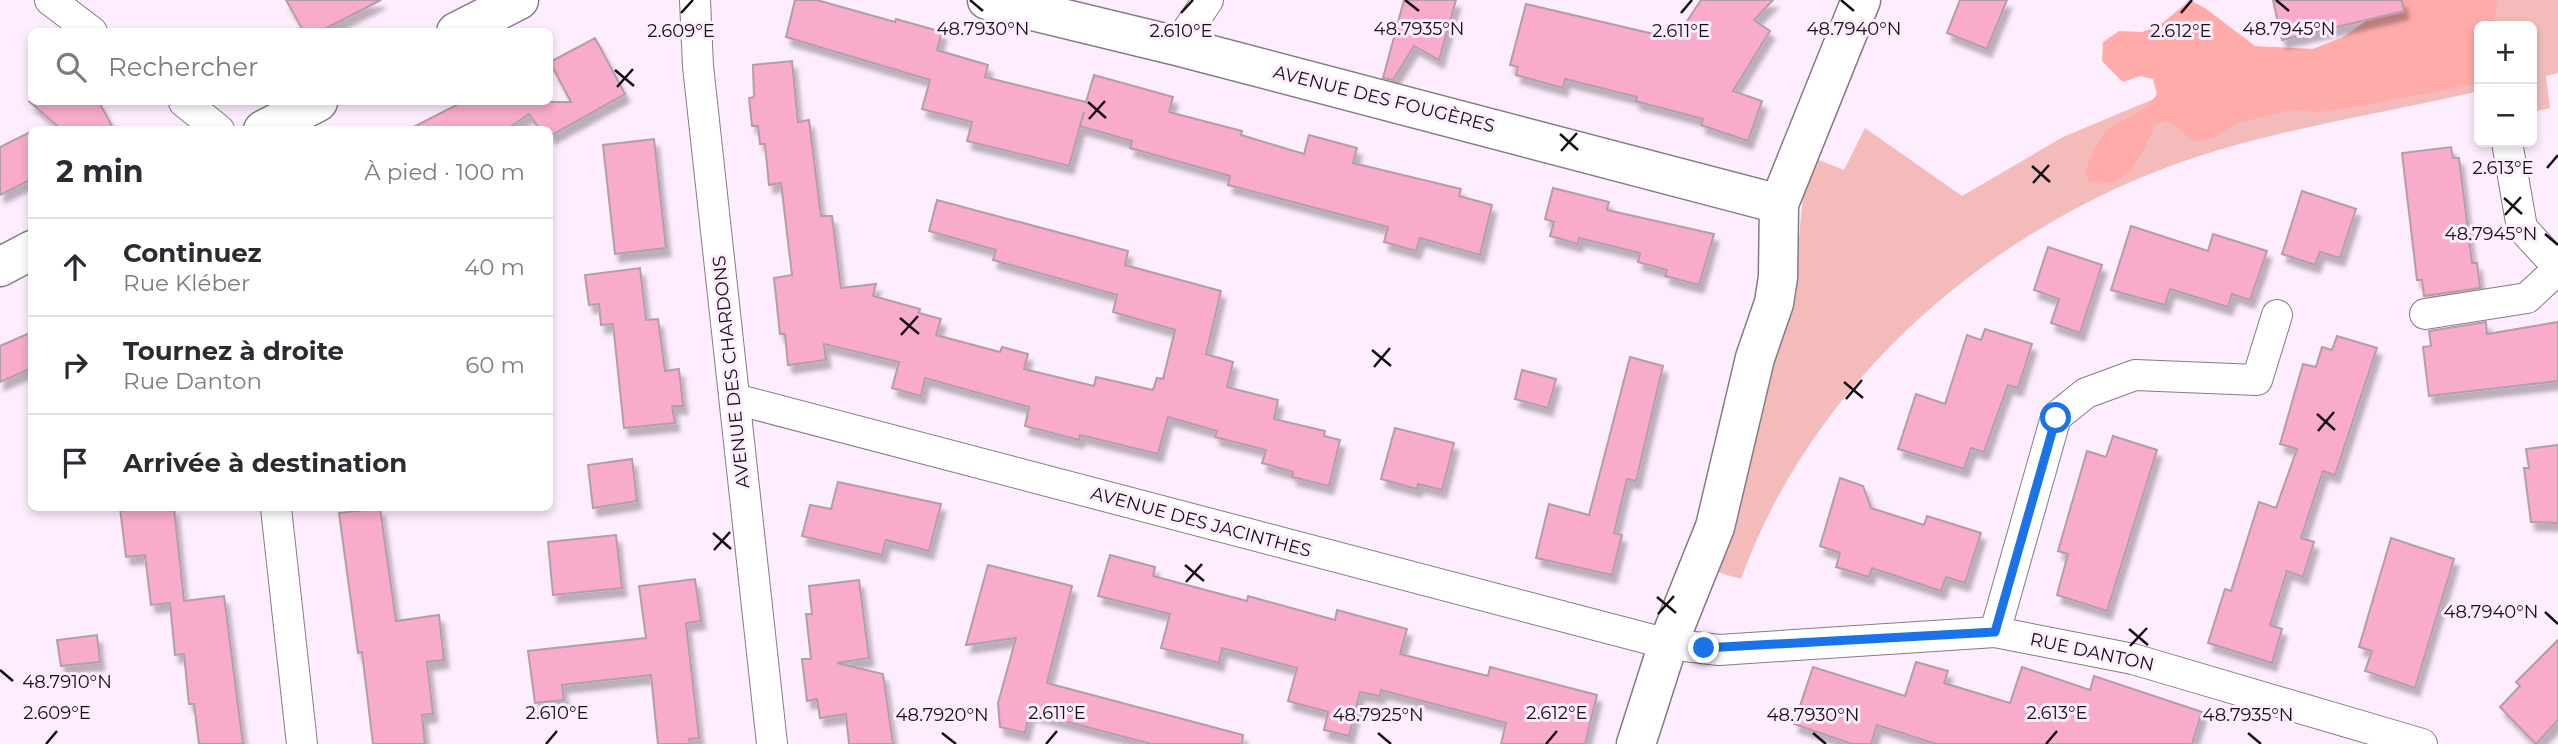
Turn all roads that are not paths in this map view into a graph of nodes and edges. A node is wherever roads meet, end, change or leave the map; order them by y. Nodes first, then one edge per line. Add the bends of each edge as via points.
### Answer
1 (50, 0) edge
2 (519, 0) edge
3 (695, 0) edge
4 (987, 0) edge
5 (1208, 0) edge
6 (1861, 0) edge
7 (87, 28) edge
8 (464, 28) edge
9 (1177, 46) junction
10 (188, 105) edge
11 (312, 105) edge
12 (214, 126) edge
13 (270, 126) edge
14 (2508, 147) edge
15 (1779, 204) junction
16 (28, 252) edge
17 (0, 267) edge
18 (2558, 268) edge
19 (2425, 314) dead end
20 (2277, 315) dead end
21 (735, 399) junction
22 (276, 511) edge
23 (1995, 632) junction
24 (1668, 644) junction
25 (302, 744) edge
26 (772, 744) edge
27 (1636, 744) edge
28 (2422, 744) edge

1 - 7 street
2 - 8 street
3 - 21 street, AVENUE DES CHARDONS via 698,66
4 - 9 street, AVENUE DES FOUGÈRES
5 - 9 street
6 - 15 street
9 - 15 street, AVENUE DES FOUGÈRES
10 - 12 street
11 - 13 street
14 - 18 street via 2522,229
15 - 24 street via 1774,303 1752,371 1715,527
16 - 17 street
18 - 19 street via 2527,298
20 - 23 street via 2257,380 2136,375 2086,393 2056,418
21 - 24 street, AVENUE DES JACINTHES
21 - 26 street, AVENUE DES CHARDONS
22 - 25 street
23 - 24 street, RUE DANTON via 1719,650
23 - 28 street, RUE DANTON via 2133,659
24 - 27 street

